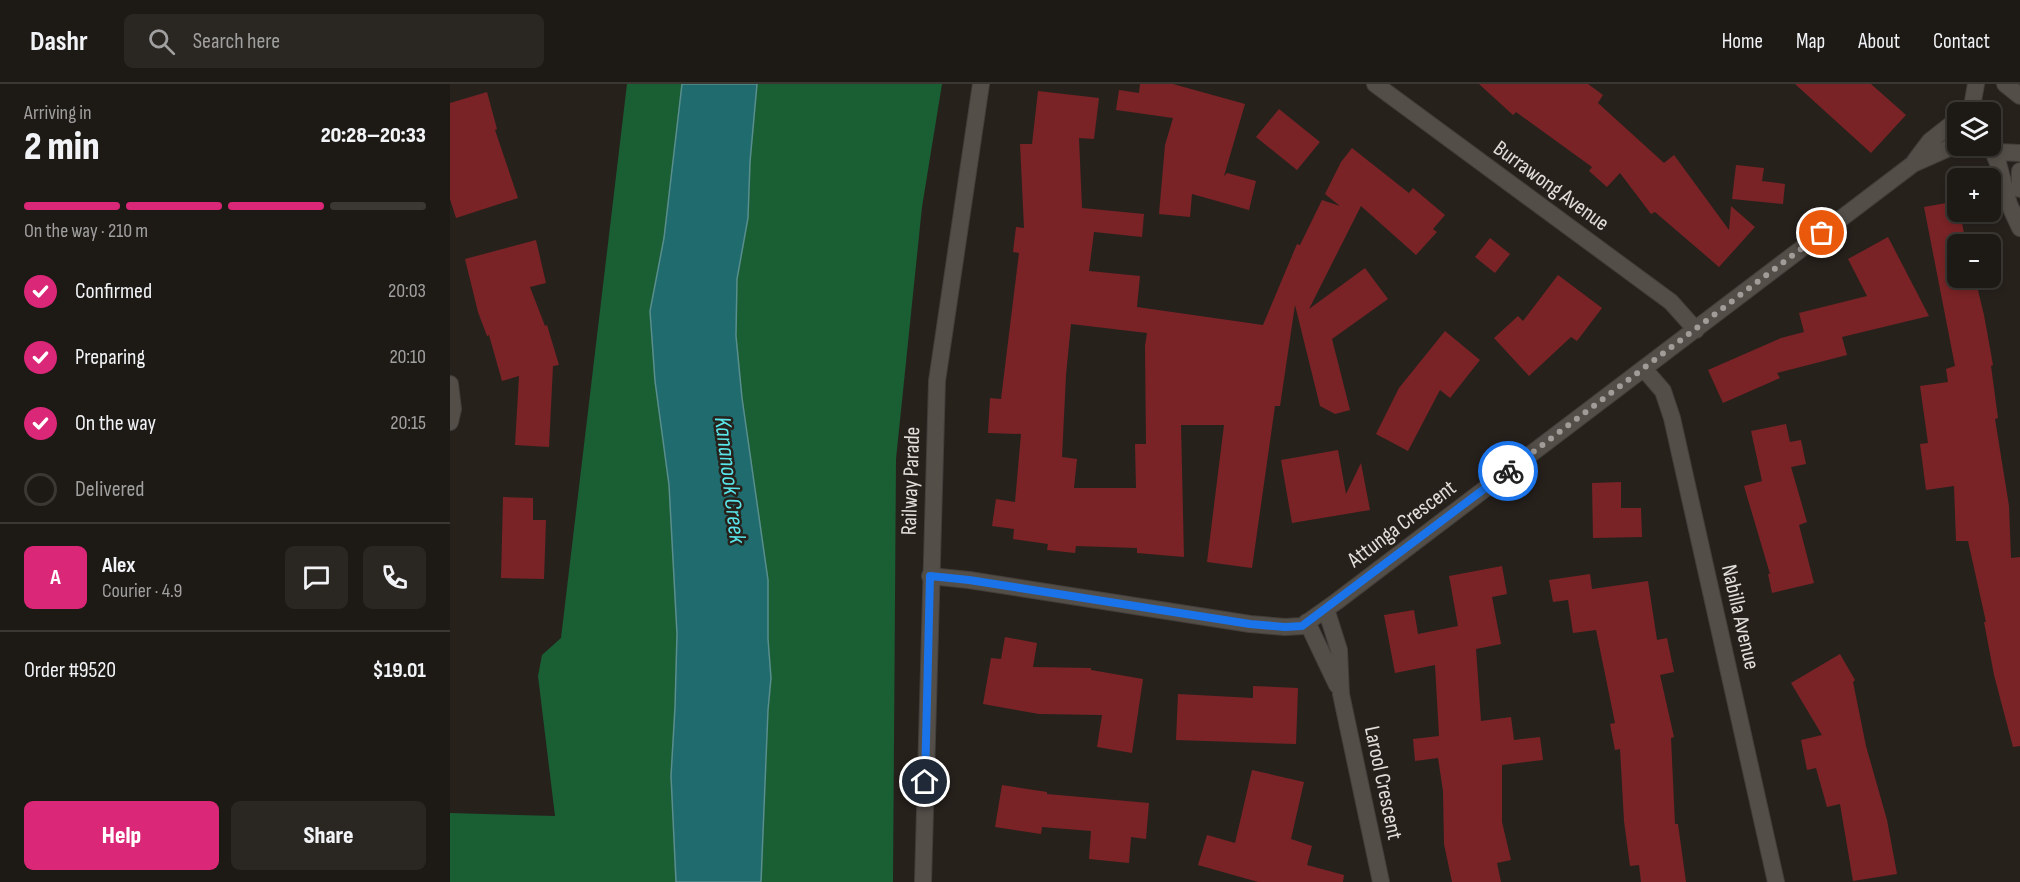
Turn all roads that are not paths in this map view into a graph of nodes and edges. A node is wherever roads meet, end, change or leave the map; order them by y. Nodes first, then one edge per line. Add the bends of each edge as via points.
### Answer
1 (981, 84) edge
2 (1375, 84) edge
3 (1976, 84) edge
4 (2005, 84) edge
5 (2020, 96) edge
6 (1971, 102) edge
7 (1947, 128) edge
8 (1947, 149) edge
9 (2001, 151) edge
10 (2020, 153) edge
11 (1994, 156) edge
12 (1913, 164) junction
13 (2020, 171) edge
14 (2020, 189) edge
15 (2020, 228) edge
16 (1696, 330) junction
17 (1644, 369) junction
18 (450, 384) edge
19 (450, 422) edge
20 (930, 576) junction
21 (1326, 609) junction
22 (1307, 622) junction
23 (1341, 694) junction
24 (922, 882) edge
25 (1381, 882) edge
26 (1776, 882) edge

1 - 20 street, Railway Parade via 937,381
2 - 16 street, Burrawong Avenue via 1671,302
3 - 6 street
4 - 5 street
7 - 12 street, Attunga Crescent via 1930,141
8 - 12 street, Attunga Crescent
9 - 10 street
11 - 15 street
12 - 16 street, Attunga Crescent
13 - 14 street
16 - 17 street, Attunga Crescent
17 - 21 street, Attunga Crescent
17 - 26 street, Nabilla Avenue via 1663,391 1672,418
18 - 19 street
20 - 22 street, Attunga Crescent via 1250,624 1285,627
20 - 24 street, Railway Parade
21 - 22 street, Attunga Crescent
21 - 23 street, Larool Crescent via 1339,650
22 - 23 street, Larool Crescent
23 - 25 street, Larool Crescent

